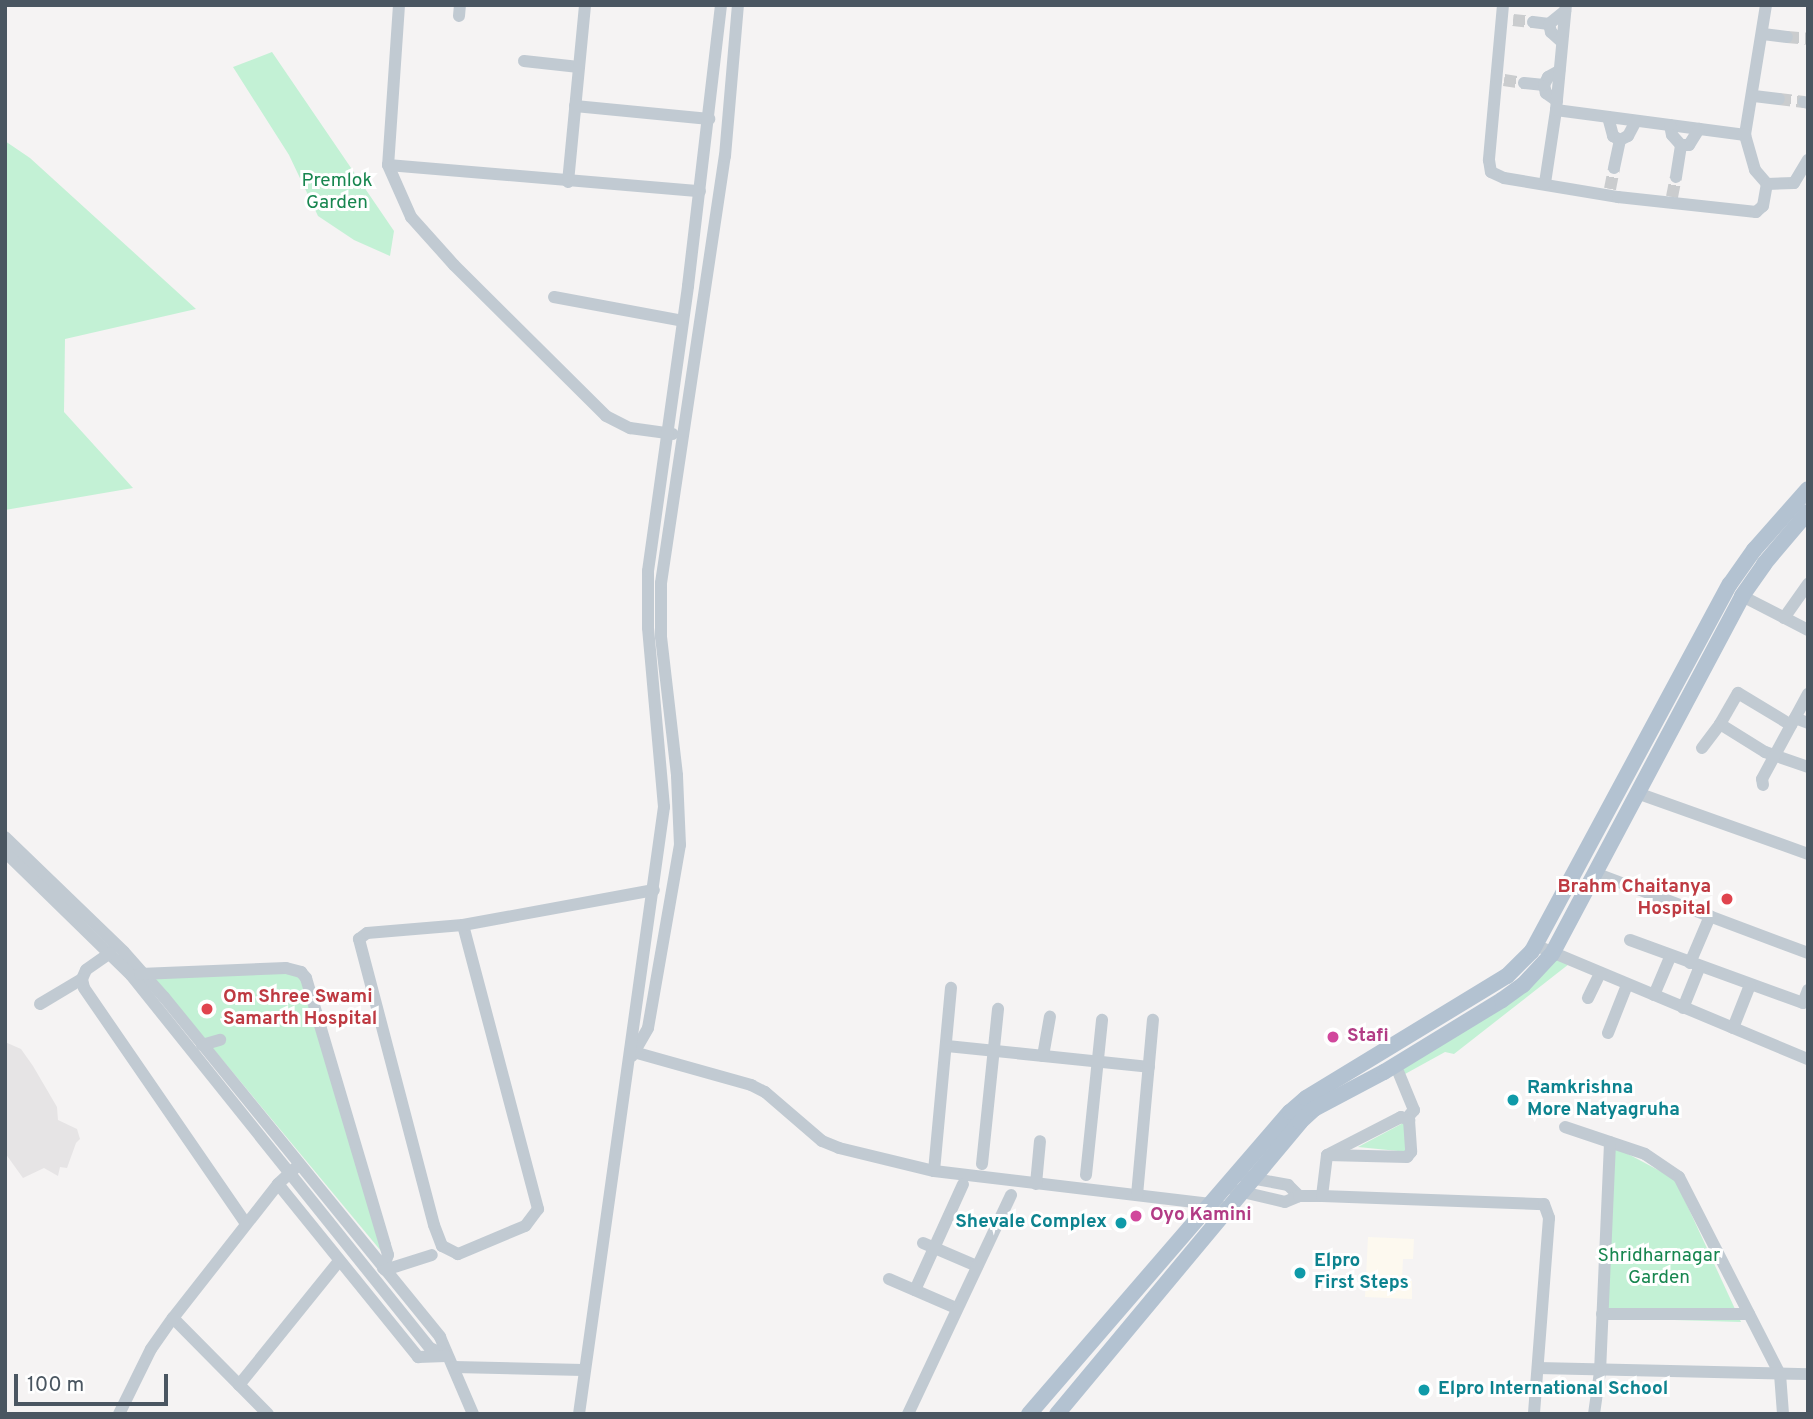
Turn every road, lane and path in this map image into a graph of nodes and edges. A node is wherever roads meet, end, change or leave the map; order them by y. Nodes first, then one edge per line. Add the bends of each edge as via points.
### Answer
1 (399, 5) edge
2 (585, 5) edge
3 (721, 5) edge
4 (738, 5) edge
5 (1503, 5) edge
6 (1766, 5) edge
7 (1565, 8) edge
8 (1533, 22) tunnel mouth
9 (1549, 24) junction
10 (1763, 34) junction
11 (1787, 37) tunnel mouth
12 (1562, 42) junction
13 (524, 61) dead end
14 (579, 67) junction
15 (1559, 71) junction
16 (1524, 83) tunnel mouth
17 (1544, 85) junction
18 (1754, 96) junction
19 (1779, 99) tunnel mouth
20 (575, 106) junction
21 (1556, 106) junction
22 (1608, 117) junction
23 (709, 119) junction
24 (1636, 121) junction
25 (1670, 125) junction
26 (1699, 129) junction
27 (1745, 135) junction
28 (1620, 139) junction
29 (1681, 145) junction
30 (1808, 160) edge
31 (387, 165) junction
32 (1614, 168) tunnel mouth
33 (1676, 177) tunnel mouth
34 (568, 182) junction
35 (1545, 183) junction
36 (1767, 184) junction
37 (700, 191) junction
38 (554, 297) dead end
39 (682, 321) junction
40 (666, 433) junction
41 (682, 434) junction
42 (1808, 489) edge
43 (1808, 512) edge
44 (1808, 584) edge
45 (1742, 596) junction
46 (1784, 618) junction
47 (1808, 630) edge
48 (1808, 694) edge
49 (1793, 722) junction
50 (1808, 723) edge
51 (1720, 724) junction
52 (1702, 748) dead end
53 (1774, 756) junction
54 (1808, 767) edge
55 (1763, 785) dead end
56 (1637, 793) junction
57 (5, 837) edge
58 (5, 852) edge
59 (1808, 854) edge
60 (1595, 873) junction
61 (654, 890) junction
62 (1710, 916) junction
63 (463, 925) junction
64 (1630, 940) dead end
65 (1535, 945) junction
66 (110, 953) junction
67 (1808, 953) edge
68 (1552, 954) junction
69 (1671, 956) junction
70 (1695, 964) junction
71 (144, 973) junction
72 (1600, 973) junction
73 (131, 975) junction
74 (82, 979) junction
75 (1627, 985) junction
76 (1750, 985) junction
77 (951, 988) dead end
78 (1808, 990) edge
79 (1654, 995) junction
80 (1588, 998) dead end
81 (40, 1004) dead end
82 (1683, 1008) junction
83 (998, 1009) dead end
84 (1050, 1017) dead end
85 (1102, 1020) dead end
86 (1153, 1020) dead end
87 (1733, 1028) junction
88 (1608, 1033) dead end
89 (220, 1040) dead end
90 (202, 1045) junction
91 (947, 1046) junction
92 (995, 1051) junction
93 (631, 1055) junction
94 (1043, 1056) junction
95 (1808, 1059) edge
96 (1098, 1062) junction
97 (1395, 1064) junction
98 (1149, 1067) junction
99 (1407, 1118) junction
100 (1565, 1127) dead end
101 (1040, 1141) dead end
102 (1610, 1142) junction
103 (1327, 1155) junction
104 (982, 1164) dead end
105 (294, 1169) junction
106 (934, 1171) junction
107 (1086, 1175) dead end
108 (1235, 1175) junction
109 (1254, 1178) junction
110 (278, 1184) junction
111 (963, 1184) dead end
112 (1037, 1185) junction
113 (1224, 1188) junction
114 (1241, 1192) junction
115 (1011, 1195) dead end
116 (1137, 1195) junction
117 (1299, 1196) junction
118 (1322, 1196) junction
119 (1210, 1203) junction
120 (1229, 1206) junction
121 (246, 1224) junction
122 (929, 1245) junction
123 (432, 1255) dead end
124 (339, 1261) junction
125 (977, 1266) junction
126 (384, 1269) junction
127 (889, 1279) dead end
128 (915, 1290) junction
129 (956, 1308) junction
130 (1602, 1314) junction
131 (1749, 1314) junction
132 (173, 1318) junction
133 (450, 1362) junction
134 (1538, 1368) junction
135 (583, 1370) junction
136 (1600, 1372) junction
137 (1780, 1374) junction
138 (1808, 1374) edge
139 (239, 1385) junction
140 (119, 1414) edge
141 (268, 1414) edge
142 (474, 1414) edge
143 (579, 1414) edge
144 (908, 1414) edge
145 (1029, 1414) edge
146 (1057, 1414) edge
147 (1534, 1414) edge
148 (1594, 1414) edge
149 (1783, 1414) edge

1 - 31 street
2 - 14 street
3 - 23 street
4 - 41 street via 725,156
5 - 35 street via 1507,20 1491,172
6 - 10 street
7 - 9 street
7 - 12 street
8 - 9 street
9 - 12 street
10 - 11 street
10 - 18 street
12 - 15 street
13 - 14 street
14 - 20 street
15 - 17 street
15 - 21 street
16 - 17 street
17 - 21 street
18 - 19 street
18 - 27 street
20 - 23 street
20 - 34 street
21 - 22 street
21 - 35 street
22 - 24 street
22 - 28 street via 1613,136
23 - 37 street
24 - 25 street
24 - 28 street via 1628,136
25 - 26 street
25 - 29 street via 1675,142
26 - 27 street
26 - 29 street via 1689,145
27 - 36 street via 1755,170
28 - 32 street
29 - 33 street
30 - 36 street via 1794,183
31 - 34 street
31 - 40 street via 411,217 425,235 606,416 630,428
34 - 37 street
35 - 36 street via 1756,212 1763,206
37 - 39 street
38 - 39 street
39 - 40 street
40 - 41 street
40 - 61 street via 647,593 665,785
41 - 93 street via 666,532 660,609 680,845 648,1028
42 - 65 main road via 1730,584
43 - 45 main road
44 - 46 street
45 - 46 street
45 - 56 main road
46 - 47 street
48 - 49 street
49 - 50 street
49 - 51 street via 1738,693
49 - 53 street
51 - 52 street
51 - 53 street
53 - 54 street
53 - 55 street
56 - 59 street
56 - 60 main road
57 - 71 street
58 - 66 street
60 - 62 street
60 - 68 main road
61 - 63 street
61 - 93 street
62 - 67 street
62 - 70 street
63 - 63 street via 538,1209 525,1226 458,1254 442,1246 434,1225 359,939 367,933
64 - 69 street
65 - 68 street
65 - 108 main road via 1507,976 1306,1098
66 - 73 street
66 - 74 street via 86,970
68 - 72 street
68 - 97 main road via 1502,1000
69 - 70 street
69 - 79 street
70 - 76 street
70 - 82 street
71 - 73 street
71 - 90 street
71 - 126 street via 286,968 306,978 388,1255
72 - 75 street
72 - 80 street
73 - 105 street
74 - 81 street
74 - 121 street
75 - 79 street
75 - 88 street
76 - 78 street via 1803,1003
76 - 87 street
77 - 91 street
79 - 82 street
82 - 87 street
83 - 92 street
84 - 94 street
85 - 96 street
86 - 98 street
87 - 95 street
89 - 90 street
90 - 105 street
91 - 92 street
91 - 106 street
92 - 94 street
92 - 104 street
93 - 106 street via 751,1084 822,1141
93 - 135 street
94 - 96 street
96 - 98 street
96 - 107 street
97 - 99 street via 1414,1110
97 - 109 main road via 1314,1110
98 - 116 street
99 - 103 street
99 - 103 street via 1407,1157
100 - 102 street
101 - 112 street
102 - 130 street
102 - 131 street via 1645,1154 1679,1177
103 - 118 street
105 - 110 street
105 - 126 street
105 - 133 street via 430,1348
106 - 112 street
108 - 109 street
108 - 113 main road
109 - 114 main road
109 - 117 street via 1288,1185
110 - 121 street
110 - 124 street
111 - 122 street
112 - 116 street
113 - 114 street
113 - 119 main road
114 - 117 street via 1285,1202
114 - 120 main road
115 - 125 street
116 - 119 street
117 - 118 street
118 - 134 street via 1544,1204 1549,1218
119 - 120 street
119 - 145 main road
120 - 146 main road
121 - 132 street
122 - 125 street
122 - 128 street
123 - 126 street
124 - 133 street via 418,1357
124 - 139 street
125 - 129 street
126 - 133 street via 440,1338
127 - 128 street
128 - 129 street
129 - 144 street
130 - 131 street
130 - 136 street
131 - 137 street
132 - 139 street
132 - 140 street via 151,1349
133 - 135 street
133 - 142 street
134 - 136 street
134 - 147 street
135 - 143 street
136 - 137 street
136 - 148 street
137 - 138 street
137 - 149 street
139 - 141 street

